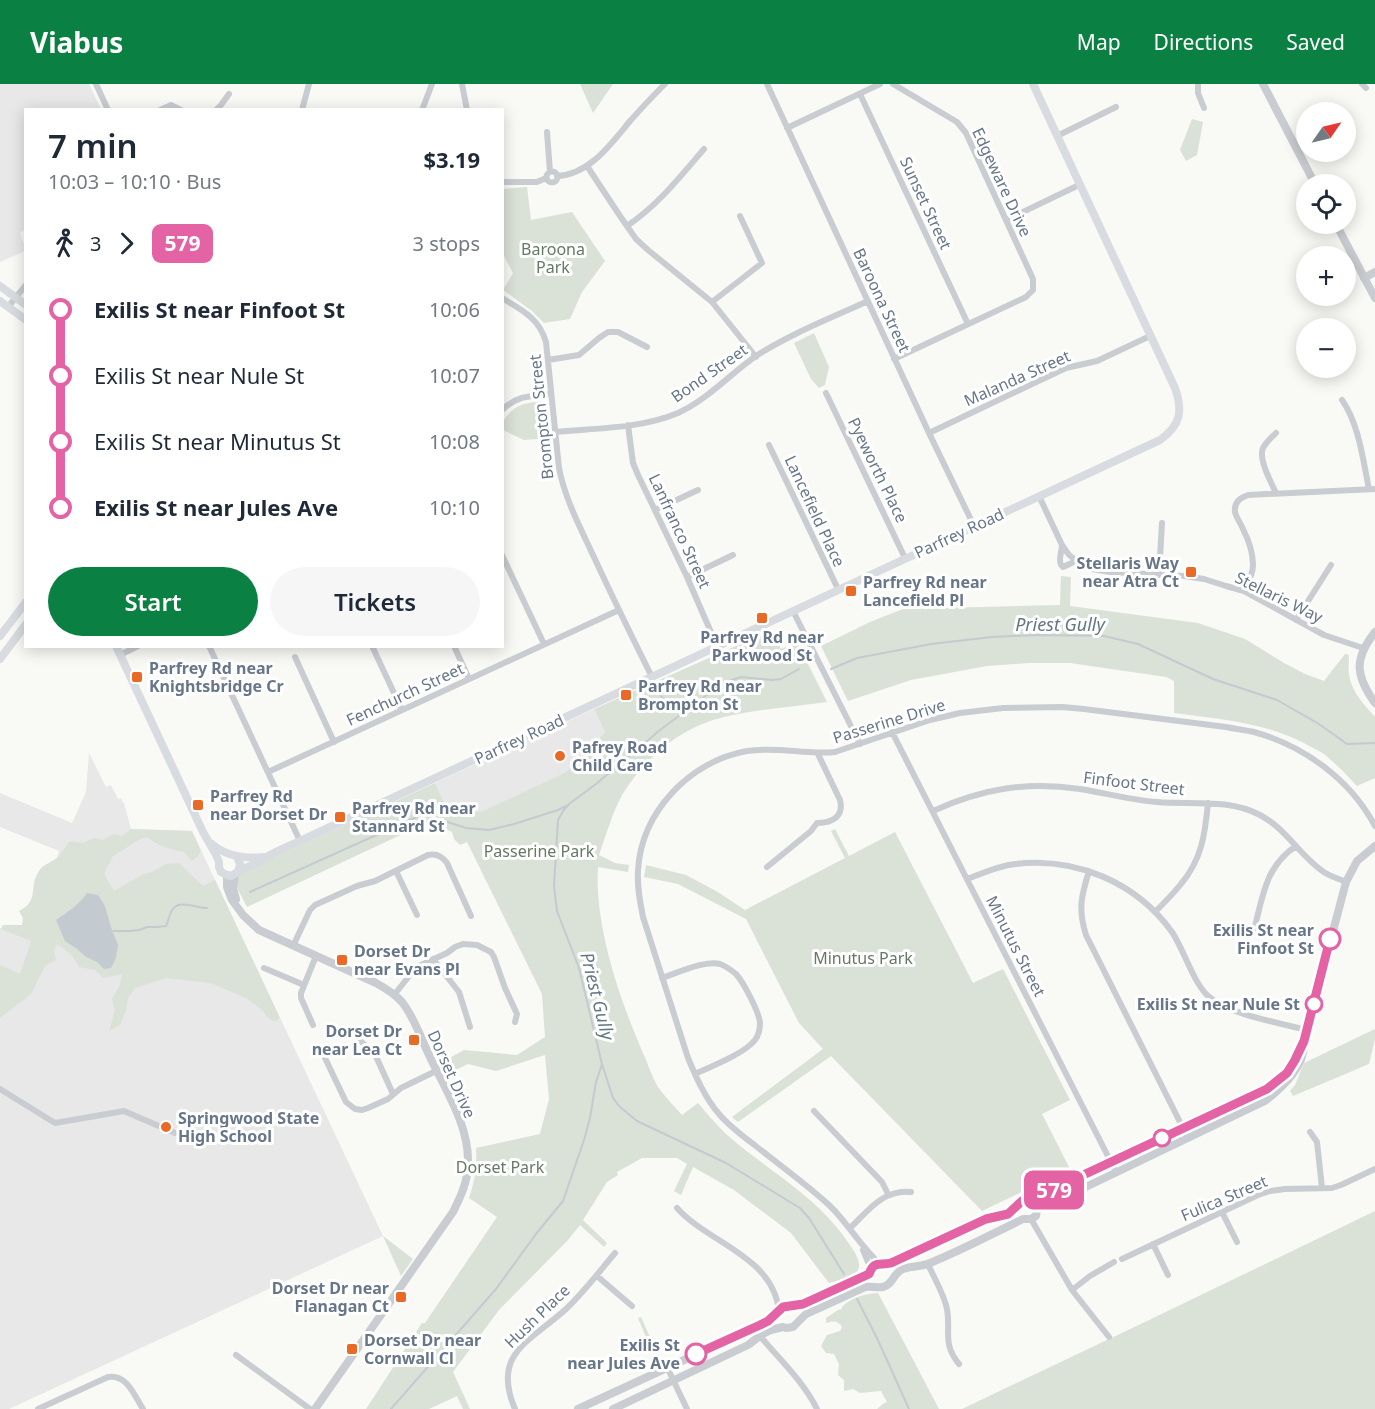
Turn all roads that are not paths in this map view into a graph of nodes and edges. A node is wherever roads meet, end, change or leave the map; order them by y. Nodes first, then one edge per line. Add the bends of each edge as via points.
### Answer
1 (96, 84) edge
2 (309, 84) edge
3 (432, 84) edge
4 (462, 84) edge
5 (665, 84) edge
6 (767, 84) edge
7 (880, 84) edge
8 (893, 84) edge
9 (1033, 84) edge
10 (1198, 84) edge
11 (1263, 84) edge
12 (860, 93) junction
13 (229, 94) dead end
14 (1116, 107) dead end
15 (107, 108) edge
16 (218, 108) edge
17 (303, 108) edge
18 (423, 108) edge
19 (467, 108) edge
20 (1204, 108) dead end
21 (787, 128) junction
22 (547, 132) dead end
23 (1057, 136) junction
24 (704, 148) dead end
25 (587, 165) junction
26 (1310, 174) edge
27 (551, 175) junction
28 (504, 182) edge
29 (1079, 185) junction
30 (740, 216) dead end
31 (1006, 220) junction
32 (627, 226) junction
33 (1341, 234) edge
34 (1375, 272) edge
35 (1364, 278) junction
36 (0, 286) edge
37 (24, 287) edge
38 (15, 298) junction
39 (1375, 298) edge
40 (868, 301) junction
41 (504, 302) edge
42 (712, 302) junction
43 (4, 304) edge
44 (24, 304) edge
45 (24, 319) edge
46 (968, 324) junction
47 (1150, 336) junction
48 (647, 347) dead end
49 (756, 357) junction
50 (894, 359) junction
51 (548, 360) junction
52 (826, 393) dead end
53 (551, 394) junction
54 (1342, 400) dead end
55 (504, 408) edge
56 (628, 425) junction
57 (555, 432) junction
58 (929, 433) junction
59 (1276, 434) dead end
60 (769, 445) dead end
61 (1372, 489) edge
62 (698, 490) dead end
63 (1276, 493) junction
64 (1039, 496) junction
65 (655, 510) junction
66 (1162, 523) dead end
67 (974, 526) junction
68 (1062, 545) junction
69 (733, 555) dead end
70 (905, 558) junction
71 (504, 559) edge
72 (1076, 561) junction
73 (1331, 565) dead end
74 (1159, 575) junction
75 (687, 577) junction
76 (837, 590) junction
77 (1244, 591) junction
78 (24, 605) edge
79 (619, 610) junction
80 (793, 611) junction
81 (1296, 620) junction
82 (24, 627) edge
83 (1375, 632) edge
84 (0, 636) edge
85 (544, 644) junction
86 (717, 646) junction
87 (210, 648) edge
88 (373, 648) edge
89 (455, 648) edge
90 (1363, 648) junction
91 (118, 651) edge
92 (295, 657) dead end
93 (0, 659) edge
94 (652, 677) junction
95 (469, 679) junction
96 (1373, 699) edge
97 (402, 710) junction
98 (892, 732) junction
99 (334, 742) junction
100 (860, 744) junction
101 (818, 754) junction
102 (268, 772) junction
103 (1208, 803) junction
104 (933, 811) junction
105 (1375, 826) edge
106 (207, 840) junction
107 (300, 841) junction
108 (1296, 846) junction
109 (1375, 846) edge
110 (227, 854) junction
111 (269, 856) junction
112 (237, 857) junction
113 (219, 862) junction
114 (767, 867) dead end
115 (396, 871) junction
116 (1089, 871) junction
117 (234, 873) junction
118 (967, 879) junction
119 (1346, 882) junction
120 (1155, 912) junction
121 (417, 915) dead end
122 (471, 916) dead end
123 (1254, 930) dead end
124 (293, 946) junction
125 (316, 956) junction
126 (433, 959) junction
127 (264, 968) dead end
128 (662, 978) junction
129 (304, 985) junction
130 (394, 995) junction
131 (515, 1022) dead end
132 (313, 1025) dead end
133 (470, 1027) dead end
134 (1307, 1030) junction
135 (359, 1040) dead end
136 (1304, 1041) junction
137 (325, 1058) dead end
138 (436, 1071) junction
139 (695, 1074) junction
140 (0, 1089) edge
141 (393, 1094) junction
142 (814, 1112) dead end
143 (1183, 1129) junction
144 (1310, 1132) dead end
145 (175, 1133) dead end
146 (1188, 1138) junction
147 (1112, 1162) junction
148 (1375, 1169) edge
149 (1116, 1172) junction
150 (1322, 1188) junction
151 (911, 1192) dead end
152 (888, 1194) junction
153 (1031, 1200) junction
154 (1017, 1206) junction
155 (677, 1208) dead end
156 (1037, 1210) junction
157 (1222, 1212) junction
158 (1027, 1219) junction
159 (850, 1228) junction
160 (1237, 1242) dead end
161 (861, 1244) junction
162 (1153, 1244) junction
163 (615, 1253) dead end
164 (1122, 1258) dead end
165 (1114, 1262) dead end
166 (883, 1264) junction
167 (928, 1264) junction
168 (870, 1271) junction
169 (1168, 1275) dead end
170 (597, 1276) junction
171 (893, 1277) junction
172 (875, 1286) junction
173 (1072, 1290) junction
174 (632, 1306) dead end
175 (783, 1309) junction
176 (798, 1322) junction
177 (783, 1327) junction
178 (760, 1336) junction
179 (1109, 1337) dead end
180 (236, 1355) dead end
181 (959, 1364) dead end
182 (667, 1367) junction
183 (673, 1381) junction
184 (594, 1406) edge
185 (38, 1409) edge
186 (143, 1409) edge
187 (310, 1409) edge
188 (315, 1409) edge
189 (515, 1409) edge
190 (578, 1409) edge
191 (613, 1409) edge
192 (687, 1409) edge
193 (817, 1409) edge

1 - 15 street
2 - 17 street
3 - 18 street
4 - 19 street
5 - 25 street via 605,151
6 - 21 street, Baroona Street
7 - 12 street
8 - 31 street, Edgeware Drive via 957,122 966,133
9 - 23 main road, Parfrey Road
10 - 20 street
11 - 26 street
12 - 21 street
12 - 46 street, Sunset Street
13 - 16 street
14 - 23 street
21 - 40 street, Baroona Street
22 - 27 street
23 - 29 main road, Parfrey Road
24 - 32 street via 663,197
25 - 27 street via 568,175
25 - 32 street
27 - 28 street via 537,182
29 - 31 street
29 - 47 main road, Parfrey Road
30 - 42 street via 762,263
31 - 46 street, Edgeware Drive via 1033,279 1033,290
32 - 42 street via 648,250
33 - 35 street
34 - 35 street
35 - 39 street
36 - 38 main road
37 - 38 street
38 - 43 street
38 - 44 main road
40 - 49 street, Bond Street
40 - 50 street, Baroona Street
41 - 51 street, Brompton Street via 528,314 543,331
42 - 49 street
43 - 45 main road
46 - 50 street
47 - 58 street, Malanda Street via 1097,361 1066,368
47 - 64 main road, Parfrey Road via 1175,388 1179,414 1175,427 1160,440
48 - 51 street via 618,332 608,332 579,355
49 - 56 street, Bond Street via 695,404 664,418
50 - 58 street, Baroona Street
51 - 53 street, Brompton Street
52 - 70 street, Pyeworth Place
53 - 55 street via 521,397
53 - 57 street, Brompton Street
54 - 61 street via 1353,421
56 - 57 street, Bond Street
56 - 65 street, Lanfranco Street via 633,463
57 - 79 street, Brompton Street via 563,487
58 - 67 street, Baroona Street
59 - 63 street via 1262,450
60 - 76 street, Lancefield Place
61 - 63 street
62 - 65 street
63 - 77 street via 1248,495 1236,504 1253,568
64 - 67 main road, Parfrey Road
64 - 68 street, Stellaris Way
65 - 75 street, Lanfranco Street
66 - 74 street
67 - 70 main road, Parfrey Road
68 - 72 street, Stellaris Way
68 - 72 street, Stellaris Way via 1061,565
69 - 75 street
70 - 76 main road, Parfrey Road
71 - 85 street
72 - 74 street, Stellaris Way via 1099,571
73 - 81 street
74 - 77 street, Stellaris Way via 1204,579
75 - 86 street, Lanfranco Street
76 - 80 main road, Parfrey Road
77 - 81 street, Stellaris Way
78 - 84 main road
79 - 85 street, Fenchurch Street
79 - 94 street, Brompton Street
80 - 86 main road, Parfrey Road
80 - 100 street
81 - 90 street, Stellaris Way via 1324,635
82 - 93 main road
83 - 90 street
85 - 95 street, Fenchurch Street
86 - 94 main road, Parfrey Road
87 - 102 street
88 - 97 street
89 - 95 street
90 - 96 street via 1359,670
91 - 106 main road
92 - 99 street
94 - 107 main road, Parfrey Road
95 - 97 street, Fenchurch Street
97 - 99 street, Fenchurch Street
98 - 100 street, Passerine Drive
98 - 104 street, Minutus Street
98 - 105 street, Passerine Drive via 960,713 1037,707 1084,709 1252,731 1296,748 1317,761 1358,800
99 - 102 street, Fenchurch Street
100 - 101 street, Passerine Drive
101 - 114 street via 840,800 841,813 828,822 818,823
101 - 128 street, Passerine Drive via 772,748 724,757 703,767 667,798 646,833 638,871 643,917
102 - 107 street
103 - 104 street, Finfoot Street via 1154,802 1077,789 1016,787 974,794
103 - 108 street, Finfoot Street via 1233,805 1263,816
103 - 120 street via 1196,861 1182,884
104 - 118 street, Minutus Street
106 - 110 main road
106 - 113 main road
107 - 111 main road, Parfrey Road
108 - 119 street, Finfoot Street via 1322,872
108 - 123 street via 1285,854 1268,879
109 - 119 street via 1357,861
110 - 112 main road
110 - 113 main road
111 - 112 main road, Parfrey Road
111 - 117 main road, Parfrey Road
112 - 117 main road via 240,864
113 - 117 main road via 220,870
115 - 121 street
115 - 122 street via 428,855 444,858
115 - 124 street via 315,905
116 - 118 street via 1050,864 1014,864
116 - 120 street via 1124,887
116 - 143 street via 1080,905 1086,935
117 - 124 street, Dorset Drive via 233,888 240,911 259,930
118 - 147 street, Minutus Street
119 - 134 street
120 - 134 street via 1180,944 1208,996 1233,1011
124 - 125 street, Dorset Drive
125 - 129 street
125 - 130 street, Dorset Drive
126 - 130 street via 414,970
126 - 131 street via 463,944 491,952 517,1014
126 - 133 street via 459,992
127 - 129 street
128 - 139 street, Passerine Drive
128 - 139 street via 706,964 727,967 740,980 759,1016 760,1026 752,1043
129 - 132 street via 301,998
130 - 138 street, Dorset Drive via 414,1022
134 - 136 street
135 - 141 street via 374,1052
136 - 143 street via 1287,1073 1267,1089
136 - 146 street via 1298,1065 1275,1093 1258,1106
137 - 141 street via 345,1102 355,1109 368,1108
138 - 141 street
138 - 188 street, Dorset Drive via 466,1143 468,1163 461,1196
139 - 159 street, Passerine Drive via 718,1113 732,1127 811,1189
140 - 145 street via 55,1122 124,1111
142 - 152 street via 882,1182
143 - 146 street
143 - 147 street
144 - 150 street via 1317,1142
146 - 149 street
147 - 149 street, Minutus Street
147 - 153 street
148 - 150 street, Fulica Street via 1341,1185
149 - 156 street
150 - 157 street, Fulica Street via 1270,1191
151 - 152 street
152 - 159 street
153 - 154 street via 1025,1199
153 - 156 street
154 - 158 street via 1018,1215
154 - 166 street via 1008,1214 986,1219
155 - 175 street via 757,1267
156 - 158 street via 1036,1216
157 - 160 street
157 - 162 street, Fulica Street
158 - 167 street
158 - 173 street
159 - 161 street, Passerine Drive
161 - 166 street, Passerine Drive
161 - 168 street, Passerine Drive
162 - 164 street, Fulica Street
162 - 169 street
163 - 170 street, Hush Place
165 - 173 street
166 - 168 street via 876,1264
166 - 171 street via 891,1269
167 - 171 street via 907,1268
167 - 181 street via 945,1301 949,1346
168 - 172 street via 870,1282
168 - 175 street via 803,1304
170 - 174 street
170 - 189 street, Hush Place via 513,1357 508,1383
171 - 172 street via 886,1287
172 - 176 street via 806,1314
173 - 179 street
175 - 176 street via 797,1311
175 - 177 street via 777,1319
175 - 182 street via 760,1325
176 - 177 street via 793,1327
177 - 178 street
178 - 183 street
178 - 193 street via 802,1383
180 - 187 street
182 - 183 street
182 - 184 street
183 - 191 street
183 - 192 street
184 - 190 street
185 - 186 street via 113,1377 124,1380

